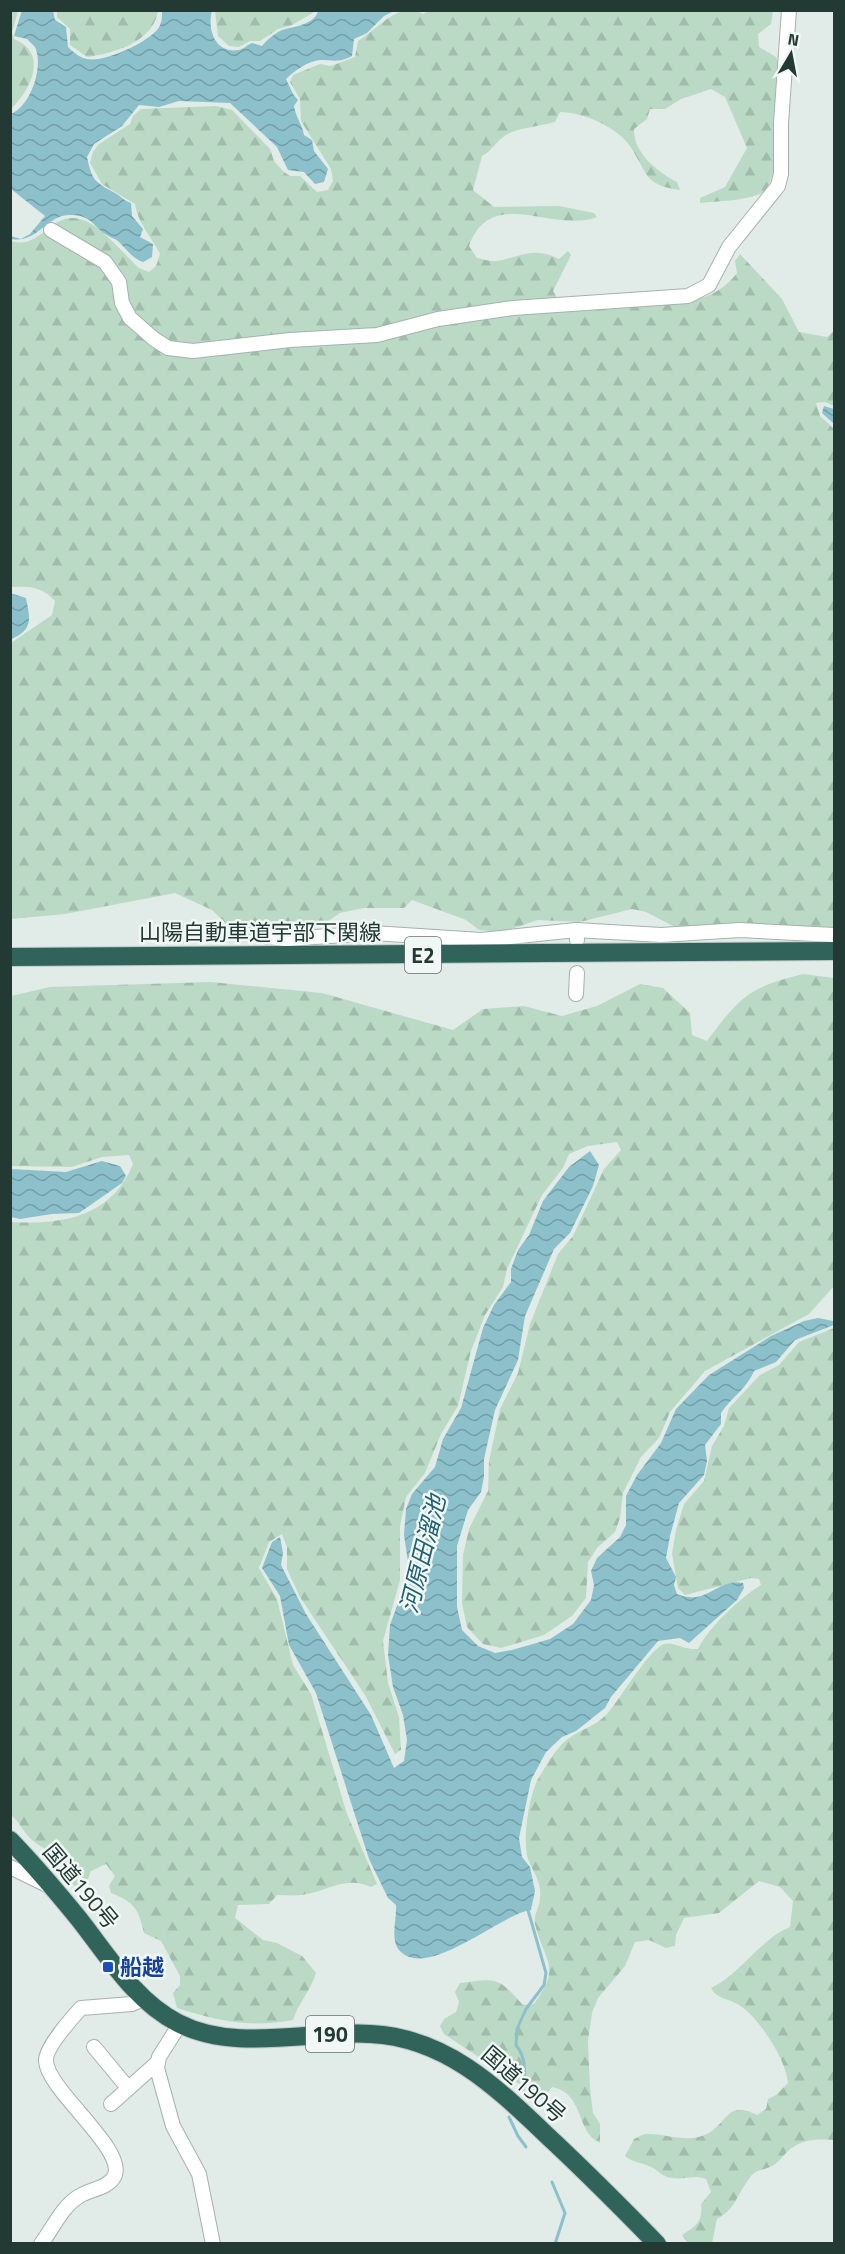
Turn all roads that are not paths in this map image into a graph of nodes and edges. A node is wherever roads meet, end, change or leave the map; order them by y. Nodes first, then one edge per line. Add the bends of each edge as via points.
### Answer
1 (789, 10) edge
2 (51, 230) dead end
3 (834, 935) edge
4 (267, 938) dead end
5 (834, 951) edge
6 (10, 957) edge
7 (577, 972) dead end
8 (576, 994) dead end
9 (10, 1840) edge
10 (10, 1867) edge
11 (55, 1889) junction
12 (143, 1999) junction
13 (180, 2024) junction
14 (94, 2047) dead end
15 (158, 2062) junction
16 (128, 2088) junction
17 (111, 2104) dead end
18 (41, 2244) edge
19 (213, 2244) edge
20 (657, 2244) edge

1 - 2 street via 778,186 729,247 709,285 688,296 513,308 438,319 377,335 193,351 168,348 154,339 130,318 122,303 119,282 105,262
3 - 4 street via 740,930 481,940 373,933
5 - 6 highway, 山陽自動車道宇部下関線 / E2
7 - 8 street
9 - 11 highway, 国道190号 / 190
10 - 11 street
11 - 12 highway, 国道190号 / 190
12 - 13 highway, 国道190号 / 190
12 - 18 street via 132,2004 81,2008 47,2053 46,2063 55,2082 104,2145 116,2168 107,2185 69,2204
13 - 15 street
13 - 20 highway, 国道190号 / 190 via 230,2037 372,2034 409,2040 441,2051 470,2067 500,2091
14 - 16 street
15 - 16 street
15 - 19 street via 173,2126 199,2174
16 - 17 street

